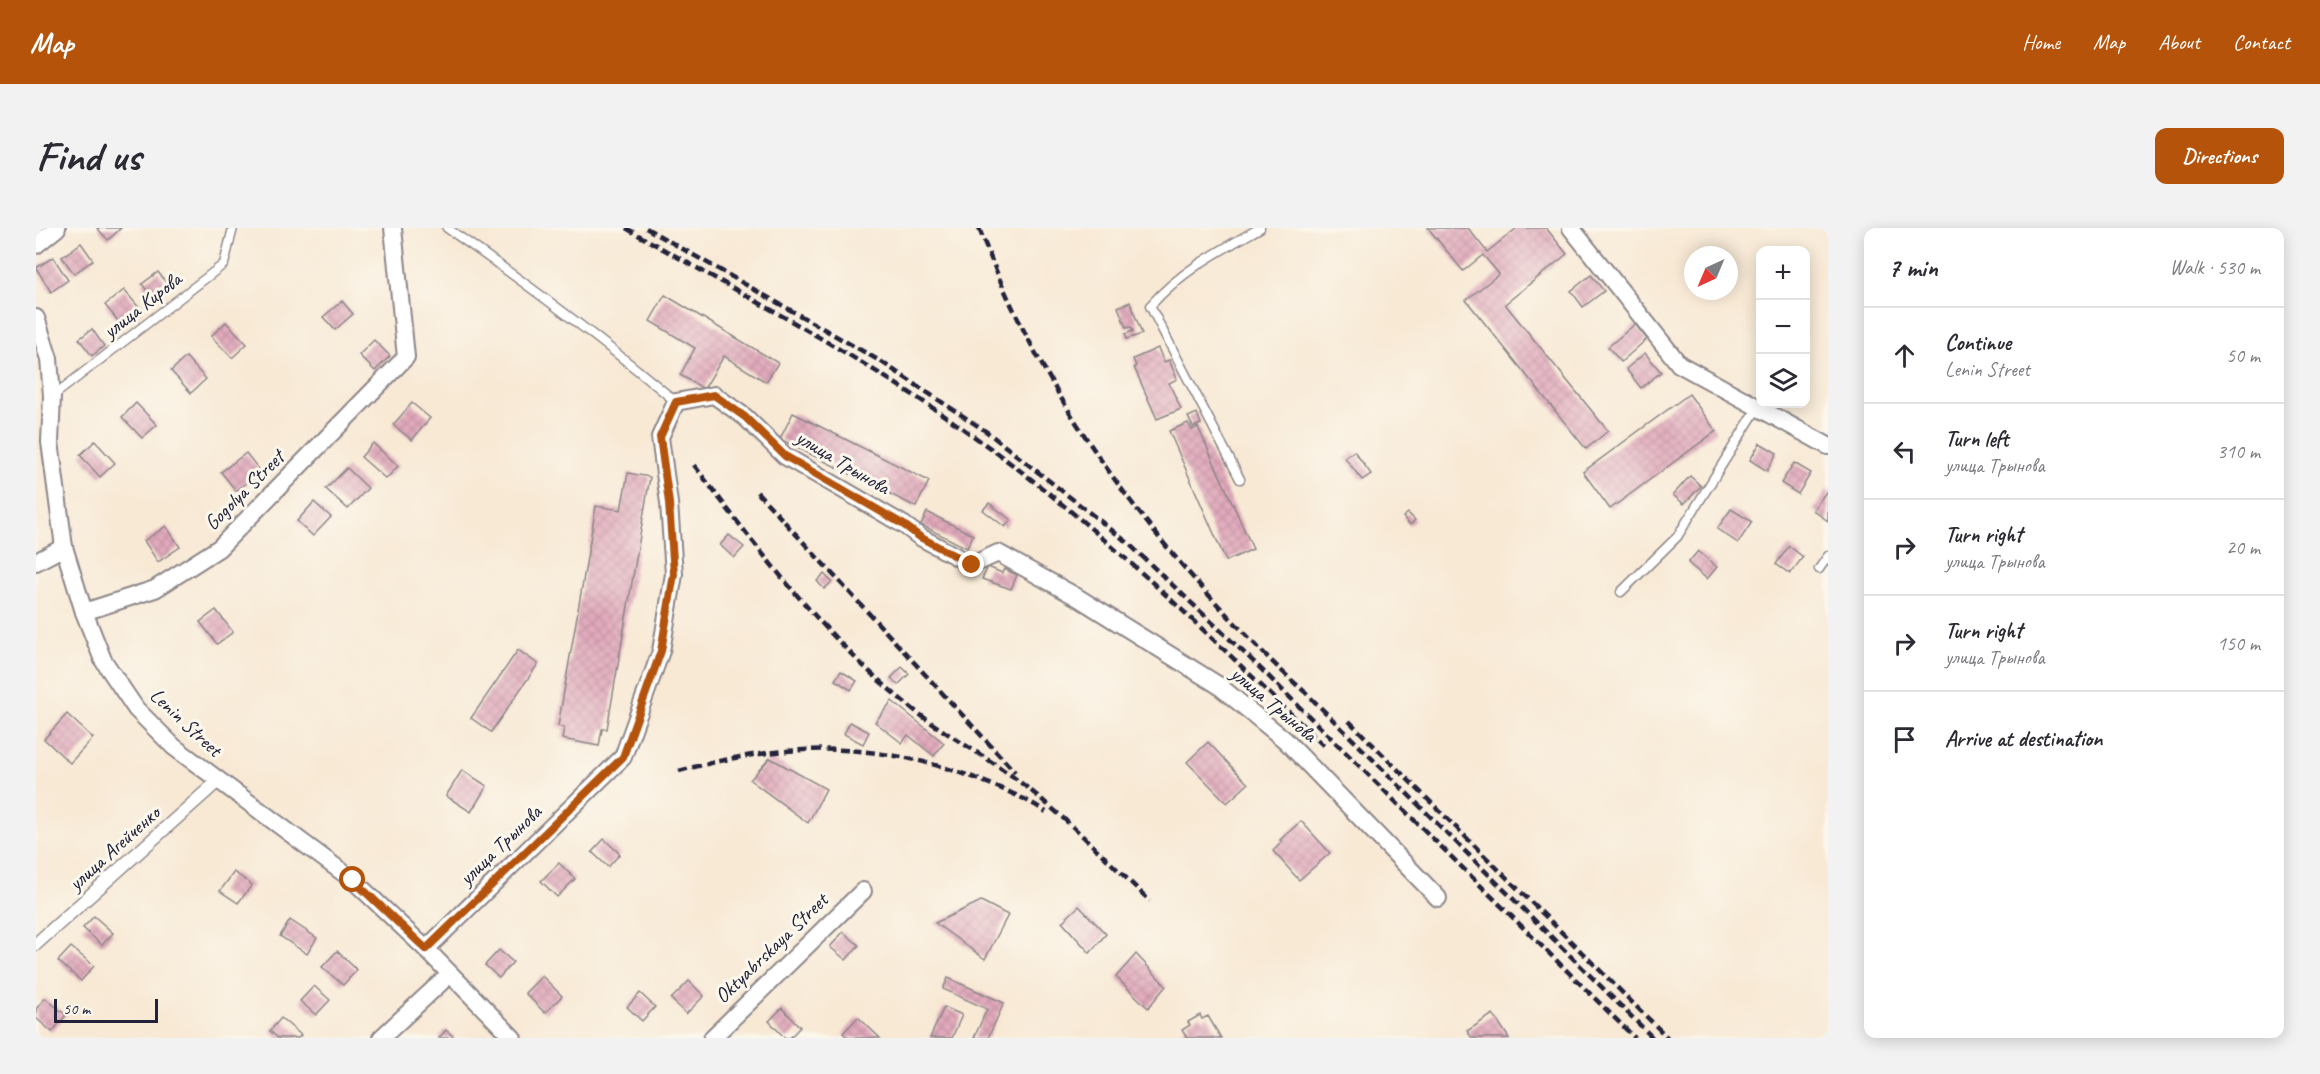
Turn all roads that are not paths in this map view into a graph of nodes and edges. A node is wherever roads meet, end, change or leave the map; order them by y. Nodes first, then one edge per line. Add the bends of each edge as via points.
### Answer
1 (57, 228) edge
2 (233, 228) edge
3 (393, 228) edge
4 (447, 228) edge
5 (1260, 228) edge
6 (1571, 228) edge
7 (36, 245) edge
8 (36, 318) edge
9 (52, 396) junction
10 (676, 402) junction
11 (1756, 406) edge
12 (1757, 408) edge
13 (1760, 408) edge
14 (1828, 446) edge
15 (1240, 479) dead end
16 (64, 547) junction
17 (1828, 556) edge
18 (36, 562) edge
19 (1819, 570) dead end
20 (1621, 592) dead end
21 (84, 612) junction
22 (218, 781) junction
23 (863, 891) dead end
24 (1438, 898) dead end
25 (36, 944) edge
26 (426, 949) junction
27 (450, 974) junction
28 (381, 1038) edge
29 (513, 1038) edge
30 (712, 1038) edge

1 - 7 street
2 - 9 lane, улица Кирова via 224,264
3 - 21 street, Gogolya Street via 406,357 219,548 156,589
4 - 10 lane via 539,294
5 - 15 lane via 1200,261 1172,282 1150,306
6 - 11 street via 1679,364
8 - 9 street, Lenin Street via 49,359
9 - 16 street, Lenin Street via 46,442
10 - 24 street, улица Трынова via 714,395 745,417 785,456 920,537 972,565 998,554 1077,597 1218,685 1285,740
10 - 26 street, улица Трынова via 660,437 674,574 661,651 623,757
12 - 20 lane via 1677,537
13 - 14 street
16 - 18 street
16 - 21 street, Lenin Street
17 - 19 lane
21 - 22 street, Lenin Street via 103,660 136,709 174,747
22 - 25 street, улица Агейченко
22 - 26 street, Lenin Street via 353,880
23 - 30 street, Oktyabrskaya Street
26 - 27 street, Lenin Street
27 - 28 street
27 - 29 street, Lenin Street

